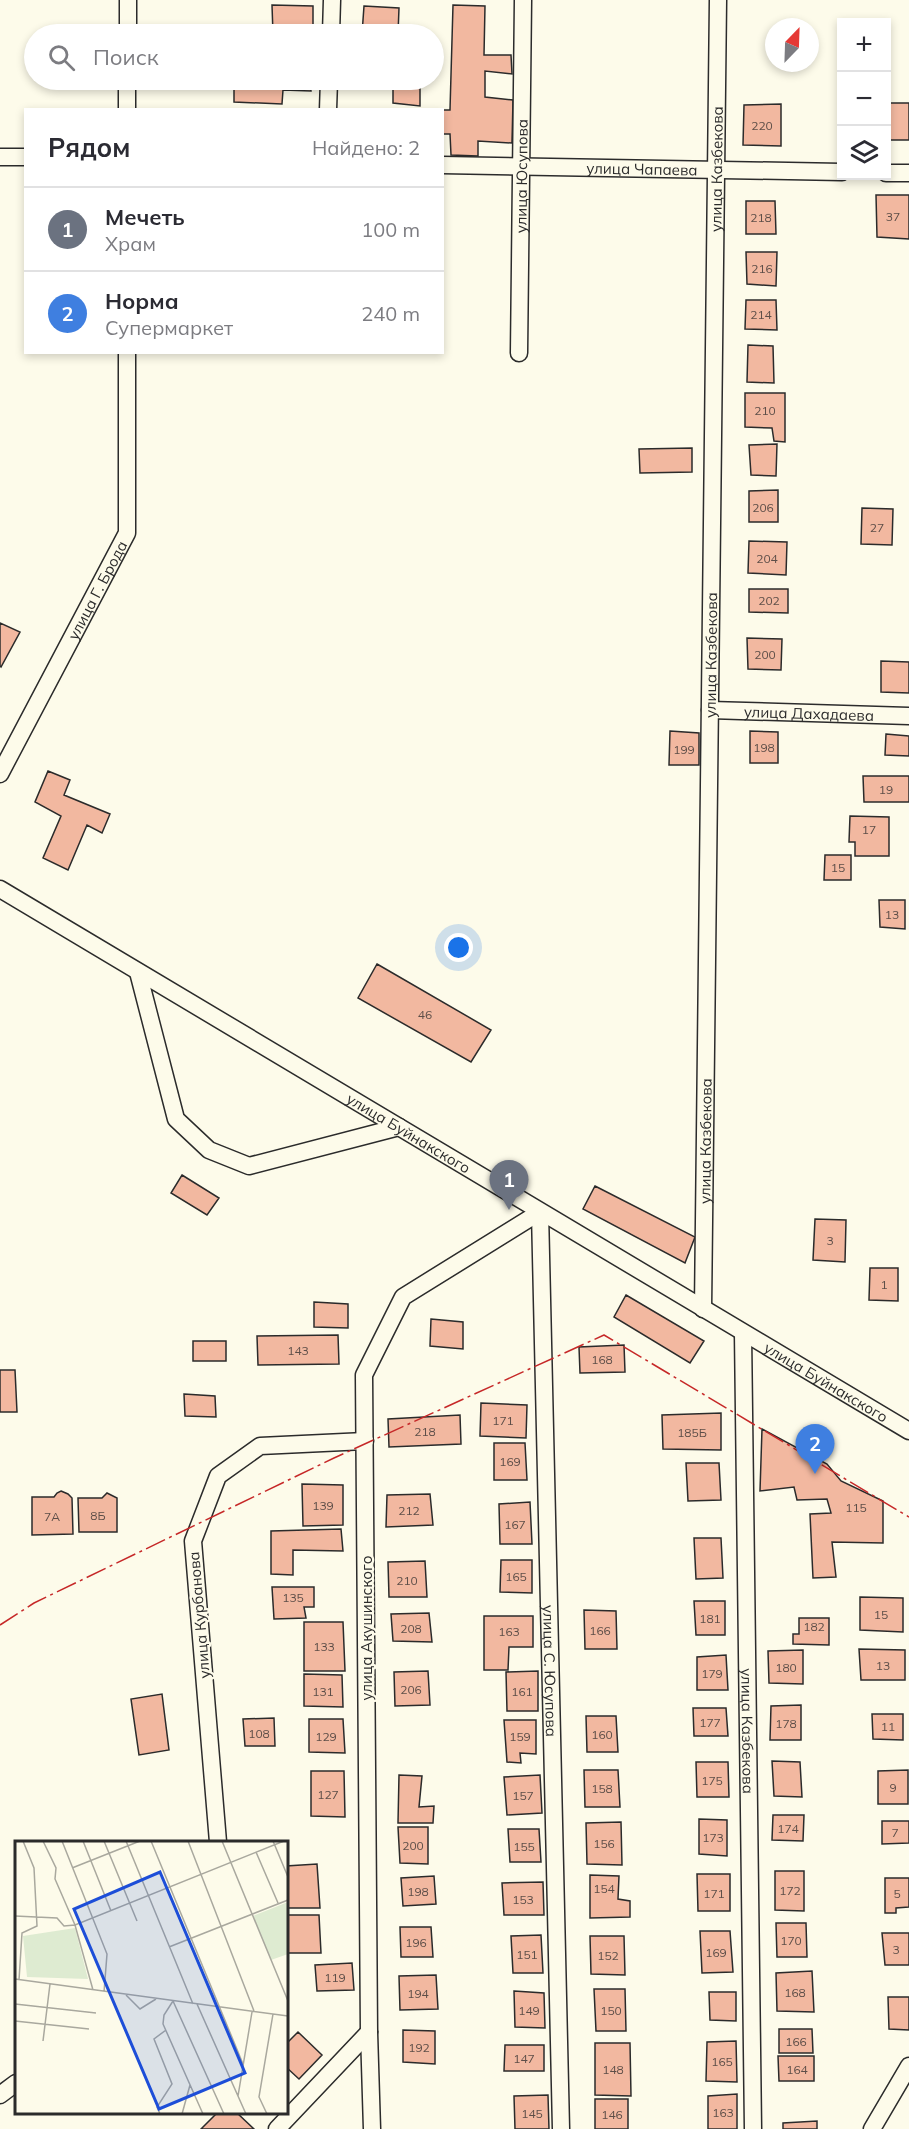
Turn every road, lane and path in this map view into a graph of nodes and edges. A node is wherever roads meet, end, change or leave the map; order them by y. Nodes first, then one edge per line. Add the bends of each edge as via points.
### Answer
1 (128, 0) edge
2 (332, 0) edge
3 (523, 0) edge
4 (718, 0) edge
5 (128, 24) edge
6 (331, 24) edge
7 (127, 90) edge
8 (329, 90) edge
9 (127, 108) edge
10 (328, 108) edge
11 (0, 157) edge
12 (24, 157) edge
13 (444, 165) edge
14 (521, 166) junction
15 (716, 170) junction
16 (837, 172) edge
17 (891, 173) edge
18 (909, 173) edge
19 (519, 353) dead end
20 (127, 354) edge
21 (710, 710) junction
22 (909, 716) edge
23 (0, 774) edge
24 (0, 889) edge
25 (138, 972) junction
26 (399, 1127) junction
27 (540, 1212) junction
28 (703, 1309) junction
29 (743, 1333) junction
30 (909, 1431) edge
31 (365, 1441) junction
32 (218, 1841) edge
33 (369, 2032) junction
34 (909, 2066) edge
35 (15, 2084) edge
36 (0, 2095) edge
37 (278, 2129) edge
38 (372, 2129) edge
39 (561, 2129) edge
40 (753, 2129) edge
41 (872, 2129) edge

1 - 5 street
2 - 6 street
3 - 14 street, улица Юсупова
4 - 15 street, улица Казбекова
7 - 9 street
8 - 10 street
11 - 12 street
13 - 14 street, улица Чапаева
14 - 15 street, улица Чапаева
14 - 19 street, улица Юсупова
15 - 16 street, улица Чапаева
15 - 21 street, улица Казбекова
17 - 18 street
20 - 23 street, улица Г. Брода via 127,533
21 - 22 street, улица Дахадаева
21 - 28 street, улица Казбекова
24 - 25 street, улица Буйнакского
25 - 26 street, улица Буйнакского
25 - 26 street via 176,1119 209,1150 249,1166
26 - 27 street, улица Буйнакского
27 - 28 street, улица Буйнакского
27 - 31 street, улица Акушинского via 403,1297 364,1375
27 - 39 street, улица С. Юсупова
28 - 29 street, улица Буйнакского
29 - 30 street, улица Буйнакского
29 - 40 street, улица Казбекова
31 - 32 street, улица Курбанова via 260,1446 218,1476 193,1541
31 - 33 street, улица Акушинского
33 - 37 street
33 - 38 street, улица Акушинского
34 - 41 street
35 - 36 street

